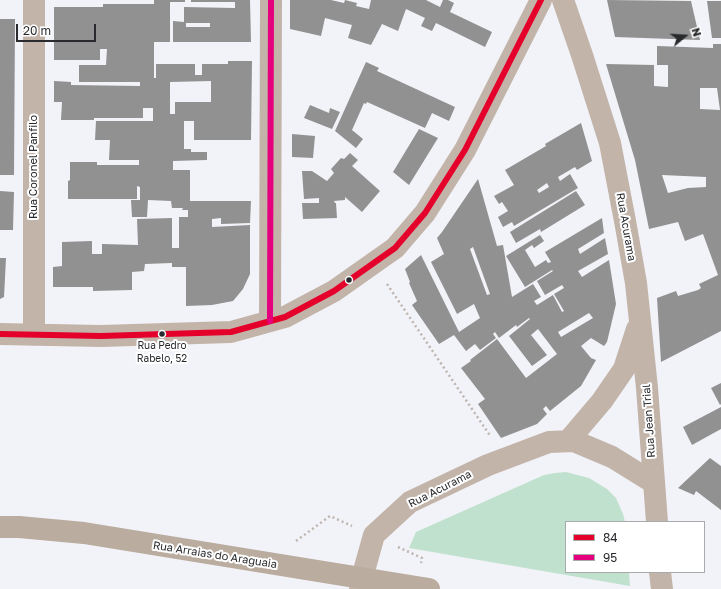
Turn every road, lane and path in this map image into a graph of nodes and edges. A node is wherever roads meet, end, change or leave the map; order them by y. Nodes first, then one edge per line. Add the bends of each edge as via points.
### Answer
1 (34, 0) edge
2 (271, 0) edge
3 (541, 0) edge
4 (563, 0) edge
5 (373, 264) junction
6 (640, 320) junction
7 (270, 321) junction
8 (0, 334) edge
9 (34, 335) junction
10 (568, 441) junction
11 (505, 458) junction
12 (654, 483) junction
13 (657, 521) edge
14 (0, 527) edge
15 (660, 573) edge
16 (361, 584) edge
17 (429, 589) edge
18 (662, 589) edge

1 - 9 street, Rua Coronel Panfilo
2 - 7 street
3 - 5 street via 465,150 425,213 395,248
4 - 6 street, Rua Acurama via 610,143 636,283
5 - 7 street via 334,291 285,317
5 - 11 path
6 - 10 street, Rua Acurama via 624,369 602,401
6 - 12 street, Rua Jean Trial
7 - 9 street via 231,332 101,336
8 - 9 street
10 - 11 street, Rua Acurama via 549,442
10 - 12 street, Rua Acurama via 574,441 612,457
11 - 16 street, Rua Acurama via 410,502 374,536
12 - 13 street, Rua Jean Trial
14 - 16 main road, Rua Arraias do Araguaia via 84,533
15 - 18 street
16 - 17 main road, Rua Arraias do Araguaia

